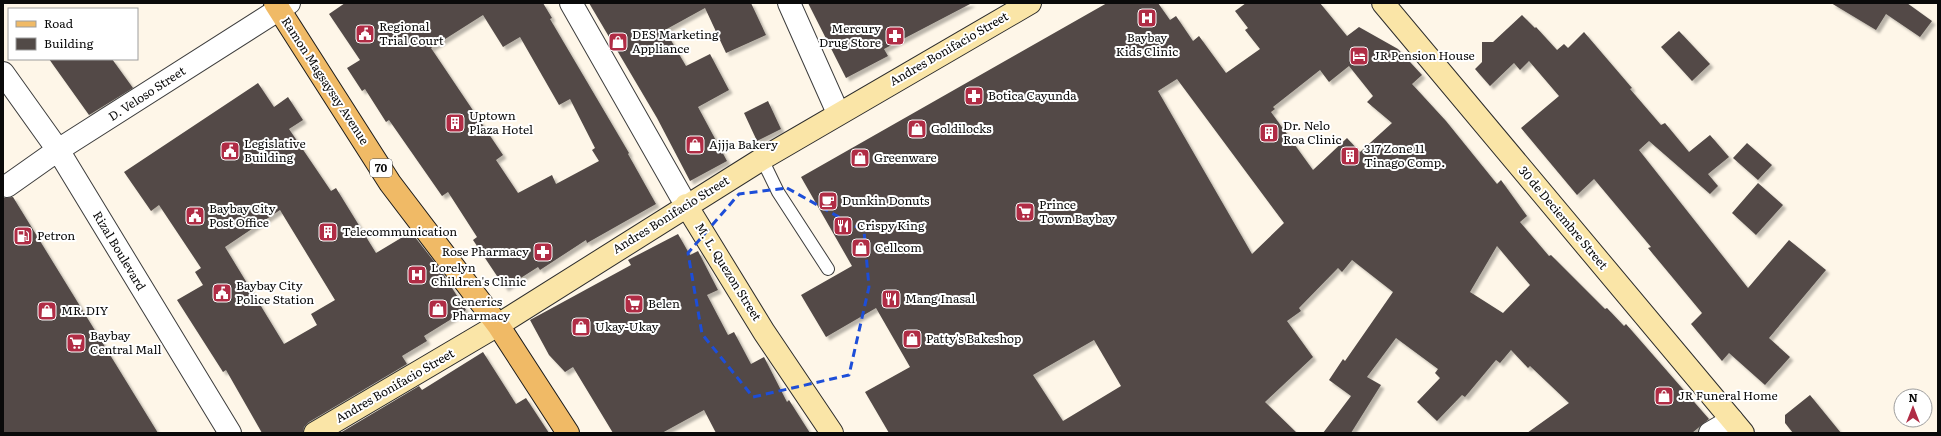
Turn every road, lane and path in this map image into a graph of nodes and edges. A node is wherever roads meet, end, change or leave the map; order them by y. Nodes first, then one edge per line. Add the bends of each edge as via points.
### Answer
1 (571, 3) edge
2 (789, 3) edge
3 (1030, 3) edge
4 (1383, 3) edge
5 (281, 5) edge
6 (3, 73) edge
7 (838, 113) junction
8 (58, 150) junction
9 (762, 159) junction
10 (7, 186) dead end
11 (686, 205) junction
12 (828, 269) dead end
13 (498, 326) junction
14 (1738, 426) edge
15 (230, 433) edge
16 (315, 433) edge
17 (568, 433) edge
18 (832, 433) edge
19 (1710, 433) edge

1 - 11 street, M. L. Quezon Street
2 - 7 street
3 - 7 street, Andres Bonifacio Street
4 - 14 street, 30 de Deciembre Street
5 - 8 street, D. Veloso Street
5 - 13 main road, Ramon Magsaysay Avenue / 70 via 390,183
6 - 8 street, Rizal Boulevard
7 - 9 street, Andres Bonifacio Street
8 - 10 street, D. Veloso Street
8 - 15 street, Rizal Boulevard
9 - 11 street, Andres Bonifacio Street
9 - 12 lane via 778,192
11 - 13 street, Andres Bonifacio Street
11 - 18 street, M. L. Quezon Street via 764,332
13 - 16 street, Andres Bonifacio Street
13 - 17 main road, Ramon Magsaysay Avenue / 70
14 - 19 street

